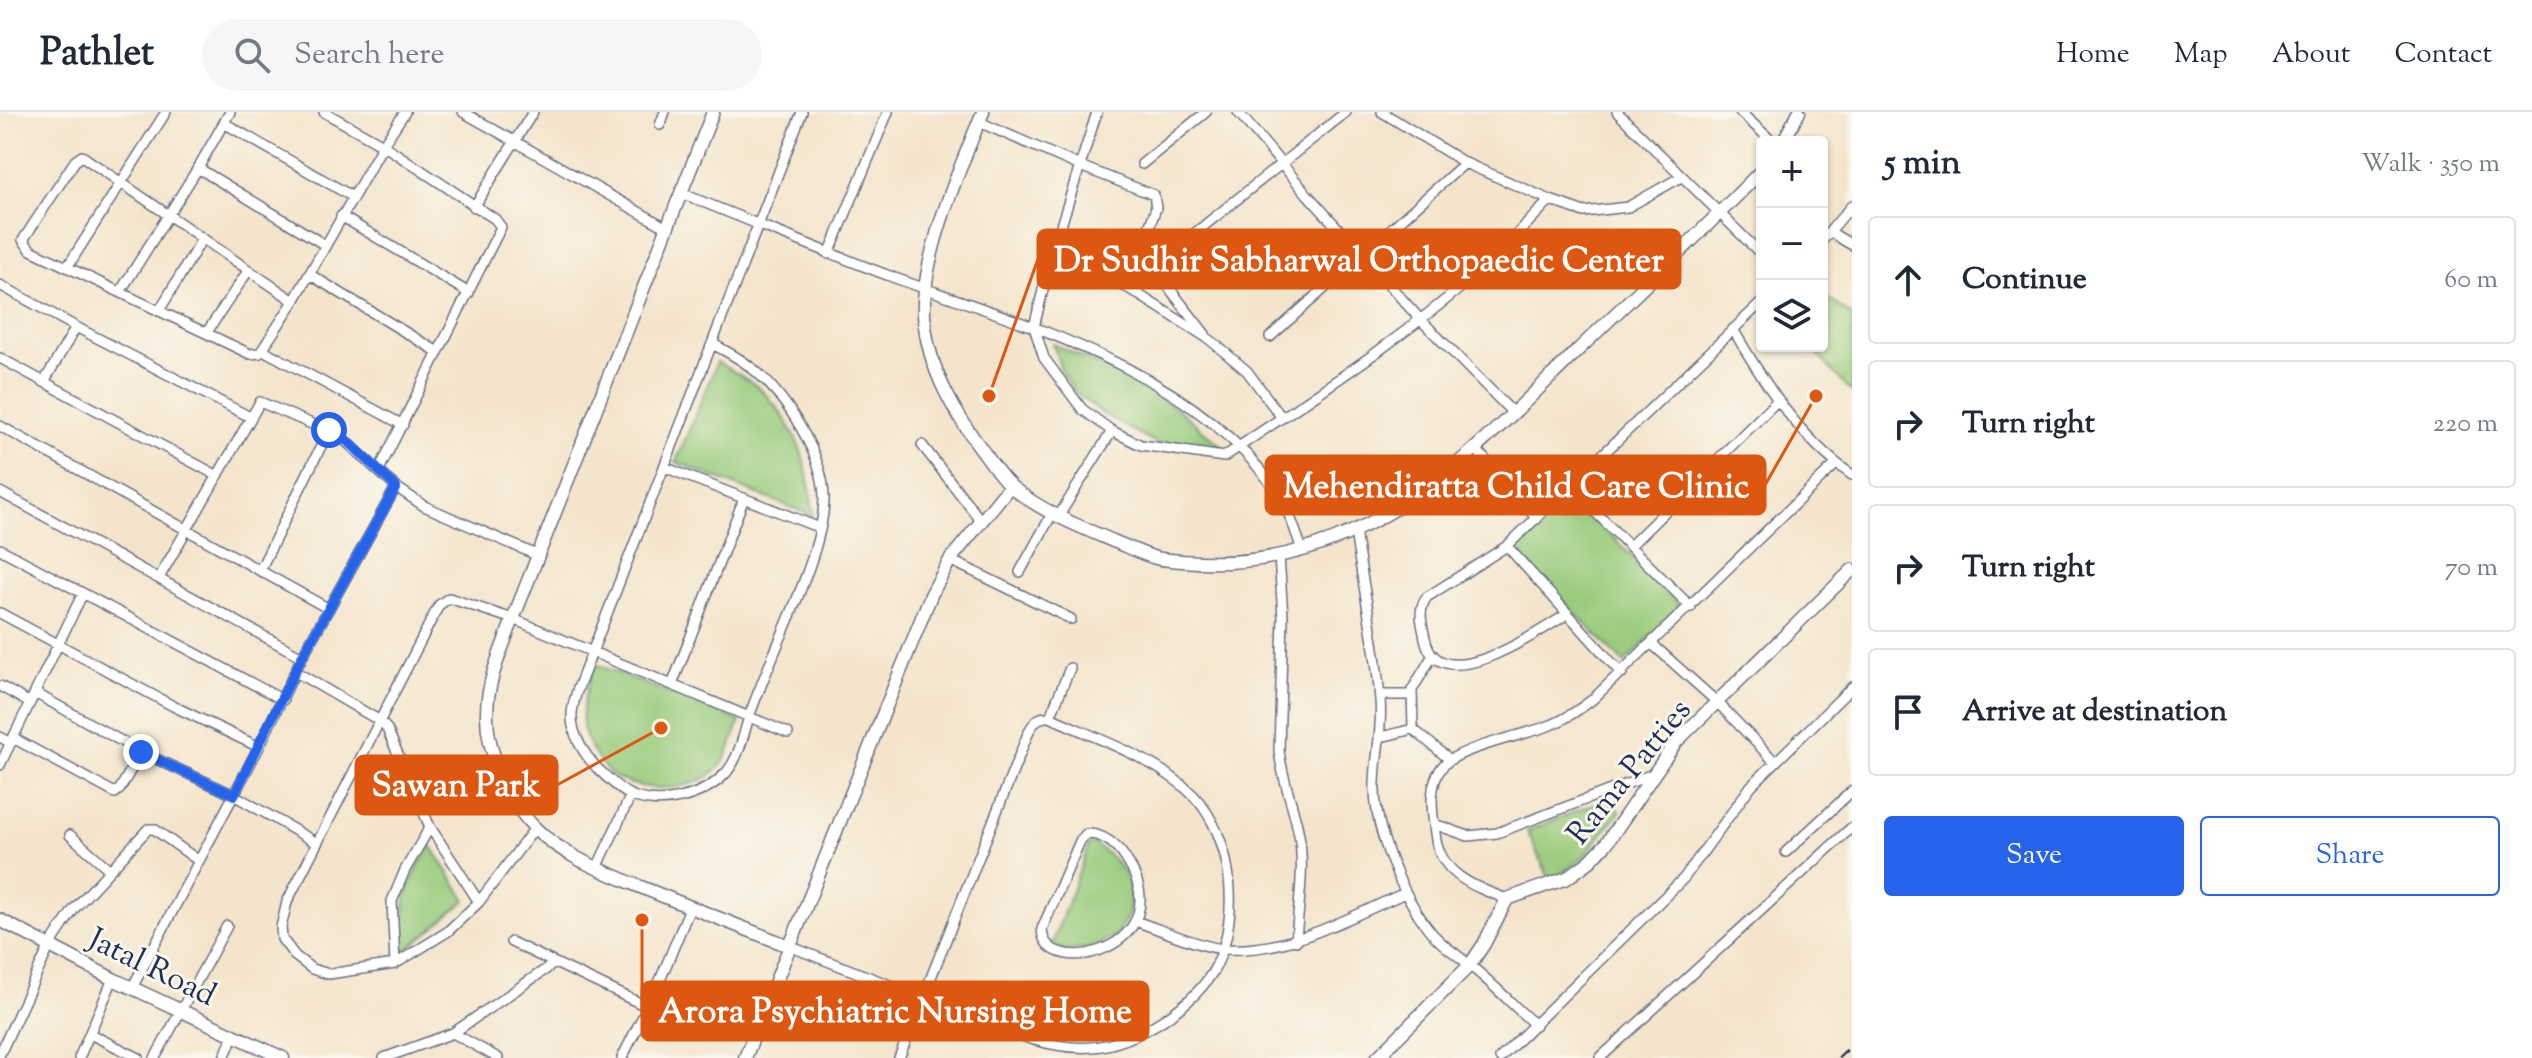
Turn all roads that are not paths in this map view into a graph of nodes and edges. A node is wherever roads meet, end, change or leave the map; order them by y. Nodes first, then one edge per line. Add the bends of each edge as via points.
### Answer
1 (166, 112) edge
2 (230, 112) edge
3 (324, 112) edge
4 (405, 112) edge
5 (463, 112) edge
6 (533, 112) edge
7 (665, 112) edge
8 (713, 112) edge
9 (802, 112) edge
10 (888, 112) edge
11 (1097, 112) edge
12 (1206, 112) edge
13 (1238, 112) edge
14 (1346, 112) edge
15 (1382, 112) edge
16 (1617, 112) edge
17 (1740, 112) edge
18 (1799, 112) edge
19 (981, 117) edge
20 (224, 123) junction
21 (660, 125) dead end
22 (1766, 136) edge
23 (1786, 136) edge
24 (513, 142) junction
25 (383, 145) junction
26 (1281, 162) junction
27 (1465, 163) junction
28 (1142, 164) dead end
29 (1080, 166) junction
30 (198, 168) junction
31 (1756, 176) edge
32 (1681, 177) junction
33 (120, 184) junction
34 (681, 193) junction
35 (353, 197) junction
36 (1550, 200) junction
37 (1852, 205) edge
38 (474, 207) junction
39 (1720, 213) junction
40 (168, 216) junction
41 (341, 216) junction
42 (758, 224) junction
43 (667, 228) junction
44 (1830, 232) junction
45 (1828, 234) edge
46 (1190, 237) dead end
47 (202, 239) junction
48 (325, 245) junction
49 (1852, 245) edge
50 (1756, 249) edge
51 (1141, 252) junction
52 (829, 254) junction
53 (1362, 255) junction
54 (1051, 257) junction
55 (68, 266) junction
56 (248, 271) junction
57 (309, 274) junction
58 (0, 285) edge
59 (925, 288) junction
60 (1128, 288) junction
61 (120, 292) junction
62 (469, 293) junction
63 (294, 301) junction
64 (1756, 308) edge
65 (159, 311) junction
66 (1420, 319) junction
67 (76, 327) junction
68 (1034, 327) junction
69 (1733, 329) junction
70 (207, 332) junction
71 (1270, 337) dead end
72 (1209, 339) junction
73 (713, 344) junction
74 (263, 350) junction
75 (438, 352) junction
76 (0, 358) edge
77 (44, 382) junction
78 (1777, 401) junction
79 (1513, 413) junction
80 (250, 417) junction
81 (1282, 418) junction
82 (403, 425) junction
83 (0, 426) edge
84 (329, 430) junction
85 (1112, 431) junction
86 (922, 445) dead end
87 (1237, 447) junction
88 (1475, 448) junction
89 (1836, 464) junction
90 (664, 467) junction
91 (379, 470) junction
92 (1852, 475) edge
93 (218, 476) junction
94 (1010, 486) junction
95 (396, 487) junction
96 (1570, 487) junction
97 (0, 492) edge
98 (744, 498) junction
99 (1055, 516) junction
100 (1537, 519) junction
101 (982, 522) junction
102 (820, 528) junction
103 (188, 529) junction
104 (1355, 531) junction
105 (1507, 546) junction
106 (1630, 546) junction
107 (0, 549) edge
108 (1302, 550) junction
109 (539, 556) junction
110 (1279, 556) junction
111 (950, 560) junction
112 (260, 570) junction
113 (1852, 570) edge
114 (1020, 572) dead end
115 (159, 578) junction
116 (82, 595) junction
117 (1691, 607) junction
118 (329, 609) junction
119 (0, 613) edge
120 (1567, 614) junction
121 (513, 619) junction
122 (1071, 619) dead end
123 (1652, 644) junction
124 (59, 645) junction
125 (592, 653) junction
126 (1433, 655) junction
127 (302, 657) junction
128 (1070, 668) dead end
129 (296, 672) junction
130 (1622, 674) junction
131 (672, 685) junction
132 (0, 686) edge
133 (1852, 687) edge
134 (35, 693) junction
135 (1380, 695) junction
136 (1411, 695) junction
137 (283, 700) junction
138 (30, 703) junction
139 (1718, 703) junction
140 (750, 715) junction
141 (1050, 717) junction
142 (380, 721) junction
143 (1413, 729) junction
144 (788, 733) dead end
145 (0, 737) edge
146 (1381, 737) junction
147 (12, 740) junction
148 (259, 747) junction
149 (141, 752) junction
150 (1449, 759) junction
151 (1775, 762) junction
152 (0, 765) edge
153 (1653, 774) junction
154 (1852, 791) edge
155 (234, 795) junction
156 (631, 795) junction
157 (1434, 824) junction
158 (430, 827) junction
159 (1852, 827) edge
160 (535, 828) junction
161 (70, 835) dead end
162 (315, 842) junction
163 (1786, 852) dead end
164 (199, 861) junction
165 (597, 868) junction
166 (110, 870) junction
167 (1405, 893) junction
168 (1507, 899) junction
169 (479, 902) junction
170 (690, 908) junction
171 (0, 920) edge
172 (1135, 921) junction
173 (227, 926) dead end
174 (1296, 941) junction
175 (511, 942) dead end
176 (50, 945) junction
177 (789, 946) junction
178 (1222, 949) junction
179 (555, 963) junction
180 (395, 964) junction
181 (1470, 965) junction
182 (113, 979) junction
183 (132, 988) junction
184 (922, 998) junction
185 (648, 1007) junction
186 (180, 1009) junction
187 (1535, 1025) junction
188 (453, 1033) junction
189 (90, 1034) junction
190 (234, 1034) junction
191 (0, 1054) edge
192 (79, 1058) edge
193 (139, 1058) edge
194 (155, 1058) edge
195 (224, 1058) edge
196 (283, 1058) edge
197 (384, 1058) edge
198 (498, 1058) edge
199 (622, 1058) edge
200 (745, 1058) edge
201 (899, 1058) edge
202 (1377, 1058) edge
203 (1500, 1058) edge
204 (1600, 1058) edge

1 - 33 street
2 - 20 street
3 - 25 street
4 - 25 street
5 - 24 street
6 - 24 street
7 - 21 street
8 - 34 street
9 - 42 street
10 - 52 street
11 - 29 street
12 - 28 street
13 - 26 street
14 - 26 street
15 - 27 street
16 - 32 street
17 - 22 street
18 - 23 street
19 - 29 street
19 - 59 street via 931,255
20 - 30 street
20 - 35 street
24 - 38 street
24 - 43 street
25 - 35 street
25 - 38 street
26 - 46 street
26 - 53 street
27 - 36 street
27 - 53 street
29 - 51 street via 1154,195 1156,208
29 - 54 street
30 - 40 street
30 - 48 street
31 - 39 street
32 - 36 street via 1628,207 1584,212
32 - 39 street
33 - 40 street
33 - 55 street
33 - 55 street via 78,157 25,235 31,250
34 - 42 street
34 - 43 street
35 - 41 street
36 - 66 street via 1483,268
37 - 44 street
38 - 62 street via 501,227
39 - 50 street
39 - 79 street
40 - 47 street
40 - 61 street
41 - 48 street
41 - 62 street
42 - 52 street
42 - 73 street
43 - 109 street
44 - 45 street
44 - 49 street
47 - 56 street
47 - 65 street
48 - 57 street
51 - 60 street
51 - 72 street
52 - 59 street
53 - 66 street
53 - 71 street
54 - 60 street
54 - 68 street
55 - 61 street
56 - 63 street
56 - 70 street
57 - 63 street
57 - 75 street
58 - 67 street
59 - 68 street
59 - 94 street via 932,359 946,395
60 - 72 street
61 - 65 street
62 - 75 street
63 - 74 street
64 - 69 street
65 - 70 street
66 - 79 street
66 - 81 street
67 - 77 street
67 - 80 street
68 - 85 street via 1044,358 1059,380 1082,409
68 - 87 street via 1151,383 1194,410
69 - 78 street
69 - 96 street
70 - 74 street via 254,355
72 - 81 street via 1255,381
73 - 90 street
73 - 102 street via 773,387 797,422 818,465 824,499
74 - 82 street
75 - 82 street
76 - 77 street
77 - 93 street
78 - 89 street
78 - 106 street
79 - 88 street
80 - 84 street via 256,405 265,402
80 - 93 street
81 - 87 street
82 - 91 street
83 - 103 street
84 - 91 street
84 - 112 street
85 - 87 street via 1141,445 1184,453 1224,457
85 - 99 street
86 - 101 street
87 - 108 street via 1276,490
88 - 100 street
88 - 104 street via 1413,498
89 - 92 street
89 - 117 street
90 - 98 street
90 - 125 street
91 - 95 street
93 - 103 street
94 - 99 street
94 - 101 street
95 - 109 street via 424,506
95 - 118 street
96 - 100 street
96 - 106 street
97 - 115 street
98 - 102 street
98 - 131 street
99 - 110 street via 1156,559 1209,563
99 - 114 street
100 - 105 street
101 - 111 street
102 - 140 street
103 - 112 street
103 - 115 street
104 - 108 street
104 - 135 street
105 - 120 street
105 - 126 street via 1421,605 1426,644
106 - 117 street
107 - 116 street
108 - 110 street
109 - 121 street
110 - 174 street via 1279,750 1301,851
111 - 122 street
111 - 177 street via 931,595
112 - 118 street
113 - 139 street, Rama Patties
115 - 127 street
116 - 124 street
116 - 137 street
117 - 123 street
118 - 127 street
119 - 124 street
120 - 126 street via 1512,647 1470,664
120 - 130 street
121 - 125 street
121 - 142 street via 455,598 443,600
121 - 160 street via 490,684 486,715 501,774
123 - 130 street
123 - 139 street
124 - 134 street
124 - 148 street
125 - 131 street
125 - 156 street via 572,714 576,737 589,759
126 - 136 street
127 - 129 street
128 - 141 street
129 - 137 street
129 - 142 street
130 - 150 street via 1586,705 1551,725
131 - 140 street
132 - 138 street
133 - 151 street
134 - 138 street
134 - 149 street
135 - 136 street
135 - 146 street
136 - 143 street
137 - 148 street
138 - 147 street
139 - 151 street
139 - 153 street, Rama Patties via 1676,742
140 - 144 street
140 - 156 street via 735,758 713,783 673,800
141 - 178 street via 1174,778 1212,819 1230,886
141 - 184 street via 1035,721 1029,731
142 - 158 street
142 - 162 street
143 - 146 street
143 - 150 street
145 - 147 street
146 - 167 street via 1376,802
147 - 149 street via 115,793
147 - 152 street
148 - 155 street
149 - 155 street
150 - 157 street via 1434,780
151 - 187 street via 1751,786 1684,878
153 - 157 street via 1497,833 1468,836
153 - 168 street, Rama Patties via 1590,861 1567,878
154 - 163 street
155 - 162 street
155 - 164 street
156 - 165 street
157 - 168 street via 1447,868
158 - 169 street
158 - 180 street via 392,901
159 - 204 street
160 - 165 street
160 - 169 street
161 - 166 street
162 - 180 street via 287,902 282,939 312,969 329,974
164 - 166 street via 151,828
164 - 183 street
165 - 170 street
166 - 176 street via 81,899
167 - 174 street
167 - 181 street via 1437,940
168 - 181 street
169 - 180 street via 447,932
170 - 177 street
170 - 185 street
171 - 176 street, Jatal Road
172 - 172 street via 1140,893 1136,874 1113,843 1086,834 1042,929 1046,945 1070,954 1107,950
172 - 178 street
173 - 186 street
174 - 178 street
175 - 179 street
176 - 182 street, Jatal Road
176 - 191 street
177 - 184 street
177 - 200 street
178 - 184 street via 1208,980 1167,1017 1121,1041 1094,1047 1036,1040
179 - 185 street
179 - 188 street
181 - 187 street
181 - 202 street
182 - 183 street, Jatal Road
182 - 189 street
183 - 186 street, Jatal Road
184 - 201 street
185 - 199 street
186 - 190 street, Jatal Road
186 - 194 street
187 - 203 street
188 - 197 street
188 - 198 street
189 - 192 street
189 - 193 street
190 - 195 street
190 - 196 street, Jatal Road

